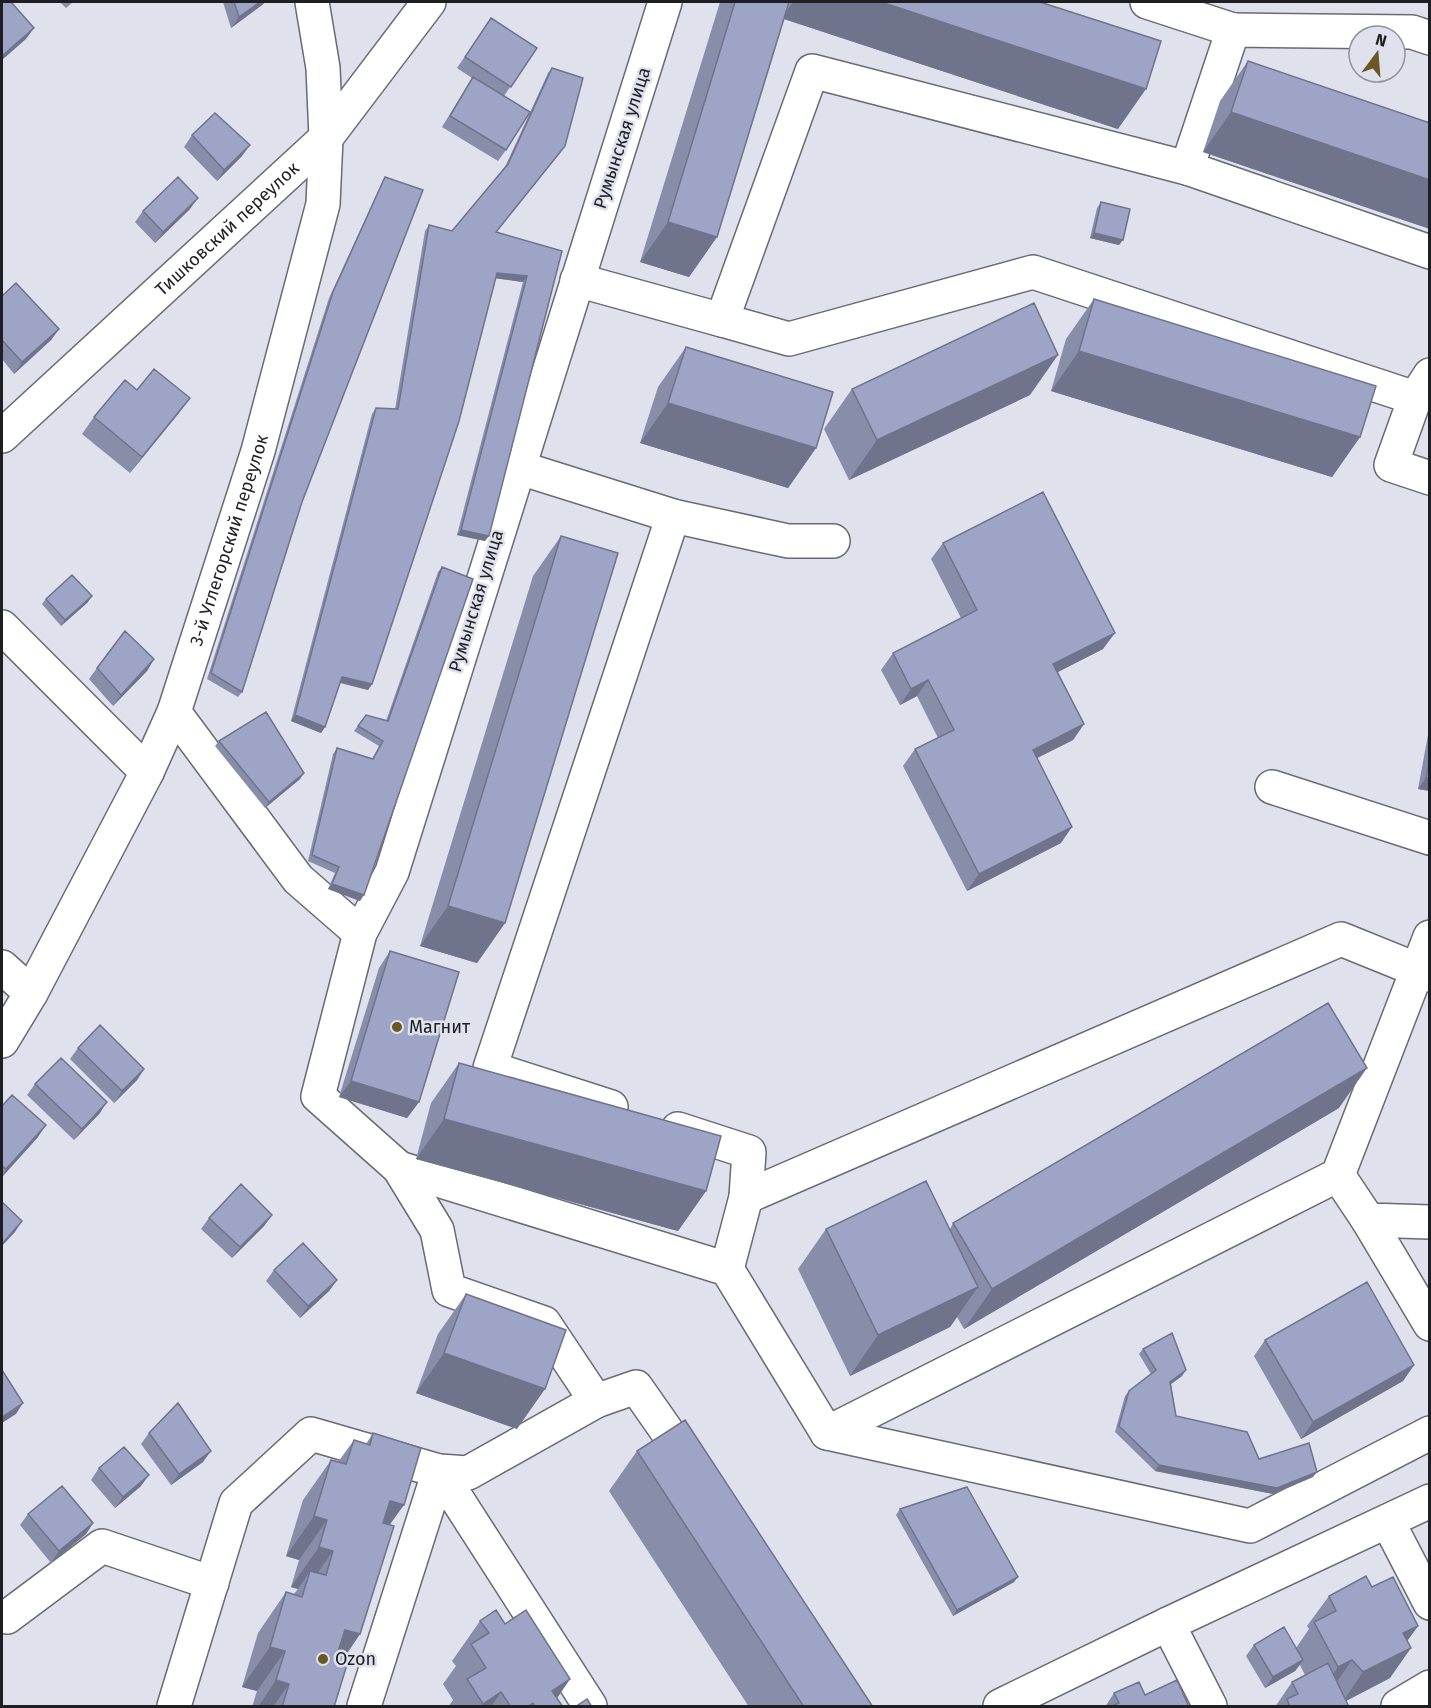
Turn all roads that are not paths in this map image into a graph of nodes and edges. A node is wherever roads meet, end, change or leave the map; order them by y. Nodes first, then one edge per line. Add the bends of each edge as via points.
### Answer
1 (312, 2) edge
2 (429, 2) edge
3 (665, 2) edge
4 (1148, 2) edge
5 (1233, 30) junction
6 (1430, 38) edge
7 (326, 138) junction
8 (1187, 168) junction
9 (1430, 252) edge
10 (576, 280) junction
11 (722, 320) junction
12 (1422, 386) edge
13 (2, 436) edge
14 (517, 467) junction
15 (1430, 478) edge
16 (673, 516) junction
17 (833, 541) dead end
18 (2, 627) edge
19 (174, 712) junction
20 (147, 772) junction
21 (1272, 787) dead end
22 (1430, 838) edge
23 (360, 933) junction
24 (1430, 937) edge
25 (2, 967) edge
26 (1424, 973) edge
27 (31, 993) junction
28 (2, 1041) edge
29 (399, 1168) junction
30 (1338, 1175) junction
31 (746, 1197) junction
32 (1368, 1220) junction
33 (1430, 1222) edge
34 (727, 1269) junction
35 (1430, 1324) edge
36 (596, 1401) junction
37 (827, 1433) junction
38 (1430, 1433) edge
39 (439, 1471) junction
40 (706, 1488) edge
41 (1430, 1501) edge
42 (1388, 1522) junction
43 (212, 1583) junction
44 (1430, 1603) edge
45 (7, 1617) dead end
46 (1168, 1624) junction
47 (1430, 1687) edge
48 (174, 1707) edge
49 (364, 1707) edge
50 (590, 1707) edge
51 (1000, 1707) edge
52 (1210, 1707) edge
53 (1398, 1707) edge

1 - 7 street, 3-й Углегорский переулок via 323,68
2 - 7 street, Тишковский переулок
3 - 10 street, Румынская улица
4 - 5 street
5 - 6 street via 1412,32
5 - 8 street
7 - 13 street, Тишковский переулок
7 - 19 street, 3-й Углегорский переулок via 323,204 264,429
8 - 9 street
8 - 11 street via 812,71
10 - 11 street
10 - 14 street, Румынская улица
11 - 12 street via 789,339 1033,272
12 - 15 street via 1391,465
14 - 16 street
14 - 23 street, Румынская улица via 392,872
16 - 17 street via 788,541
16 - 31 street via 490,1068 749,1152
18 - 20 street
19 - 20 street, 3-й Углегорский переулок
19 - 23 street via 298,879
20 - 27 street, 3-й Углегорский переулок
21 - 22 street
23 - 29 street, Румынская улица via 318,1096
24 - 26 street
25 - 27 street
26 - 30 street
26 - 31 street via 1341,939
27 - 28 street, 3-й Углегорский переулок
29 - 34 street
29 - 36 street via 437,1230 449,1290 544,1323
30 - 32 street
30 - 37 street
31 - 34 street
32 - 33 street
32 - 35 street
34 - 37 street
36 - 39 street via 468,1473
36 - 40 street via 636,1387
37 - 38 street via 1250,1526
39 - 43 street via 311,1434 236,1503
39 - 49 street
39 - 50 street
41 - 42 street
42 - 44 street
42 - 46 street
43 - 45 street via 102,1546
43 - 48 street
46 - 51 street
46 - 52 street
47 - 53 street

